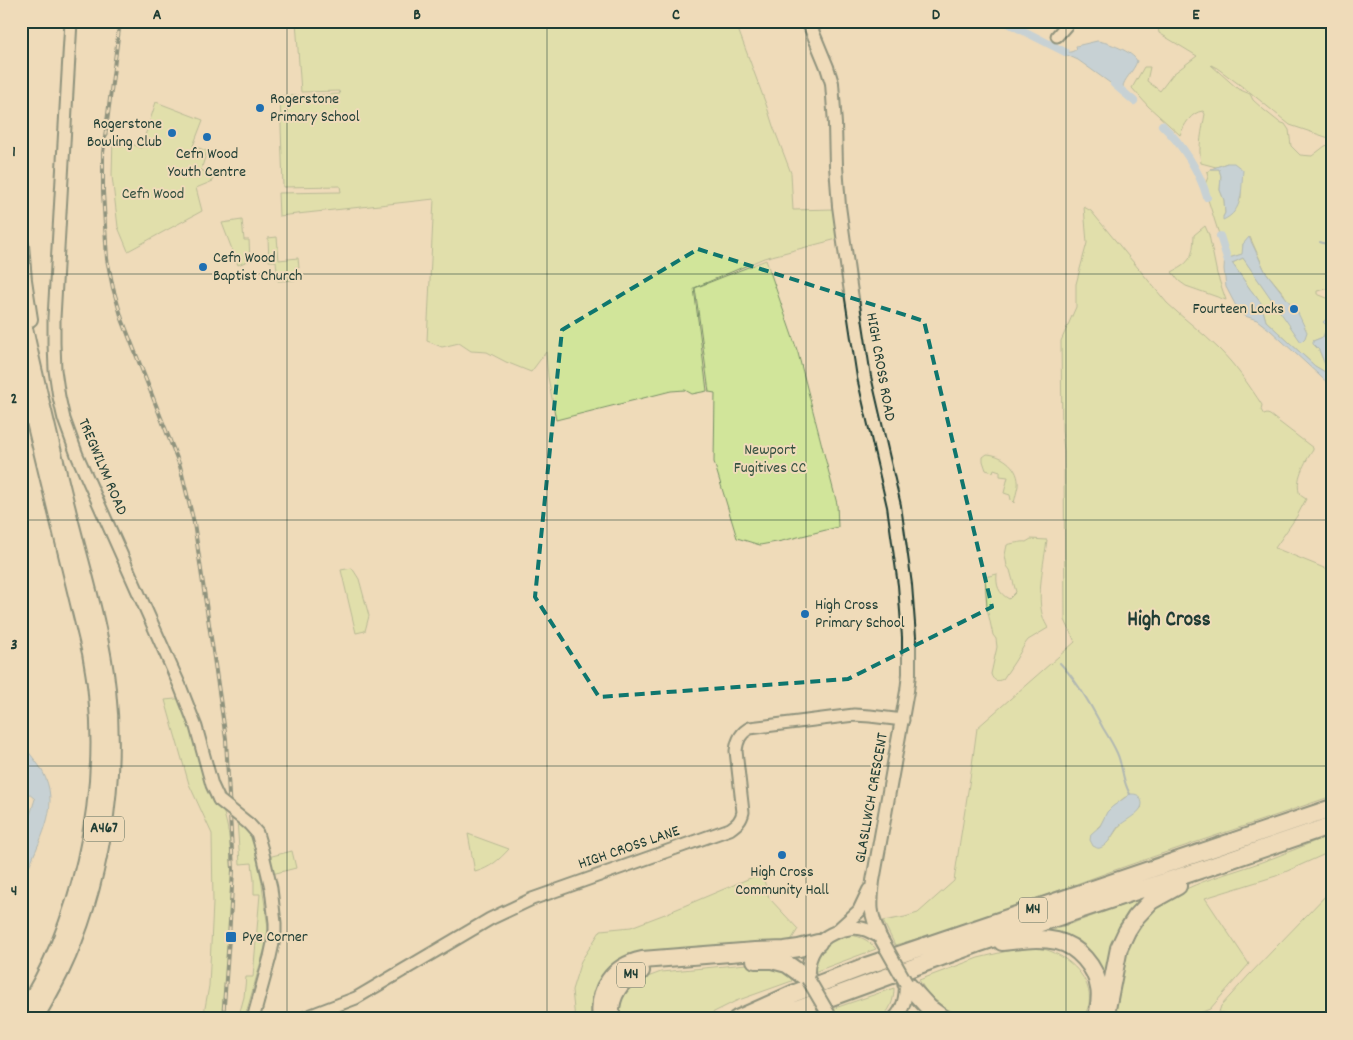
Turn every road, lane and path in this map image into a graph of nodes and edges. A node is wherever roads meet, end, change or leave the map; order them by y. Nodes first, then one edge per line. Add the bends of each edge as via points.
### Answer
1 (808, 21) edge
2 (1070, 21) edge
3 (71, 23) edge
4 (1057, 36) dead end
5 (21, 246) edge
6 (21, 309) edge
7 (21, 368) edge
8 (56, 460) junction
9 (902, 720) junction
10 (1332, 808) edge
11 (1332, 826) edge
12 (873, 881) junction
13 (836, 931) junction
14 (880, 937) junction
15 (818, 944) junction
16 (977, 944) junction
17 (808, 979) junction
18 (906, 983) junction
19 (21, 1015) edge
20 (830, 1017) edge
21 (35, 1019) edge
22 (253, 1019) edge
23 (301, 1019) edge
24 (601, 1019) edge
25 (611, 1019) edge
26 (737, 1019) edge
27 (776, 1019) edge
28 (894, 1019) edge
29 (944, 1019) edge
30 (1096, 1019) edge
31 (1105, 1019) edge

1 - 9 main road, HIGH CROSS ROAD via 832,84 839,206 849,279 864,377 894,506 905,586 909,674
2 - 4 street
3 - 22 street, TREGWILYM ROAD, bridge via 54,318 59,397 77,455 180,686 196,727 212,785 220,800 257,833 270,888 275,934
5 - 8 main road via 30,317
6 - 8 main road, A467
7 - 19 main road, A467 via 90,653 96,695 98,772 93,816 78,888 51,962
8 - 21 main road, A467 via 103,652 111,730 110,774 91,890 61,972
9 - 12 main road, GLASLLWCH CRESCENT
9 - 23 street, HIGH CROSS LANE via 854,716 750,728 742,733 736,744 743,812 738,824 532,899 490,919 356,998
10 - 26 highway, M4 via 866,966
11 - 16 highway, M4
11 - 31 highway via 1290,845 1181,884 1151,901 1136,917 1119,948
12 - 13 main road, GLASLLWCH CRESCENT via 859,911
12 - 14 main road, GLASLLWCH CRESCENT via 870,907
13 - 14 main road via 858,928
13 - 15 main road, GLASLLWCH CRESCENT
14 - 18 main road, GLASLLWCH CRESCENT, bridge
15 - 17 main road via 809,958
15 - 24 highway via 785,950 632,962 613,976 605,987 601,998
16 - 27 highway, M4
16 - 30 highway via 1044,940 1058,941 1074,949 1094,972 1100,989
17 - 20 main road, bridge
17 - 25 highway, M4 via 787,964 772,960 644,970 632,974 622,983 612,1000
18 - 28 main road via 903,1007
18 - 29 highway

